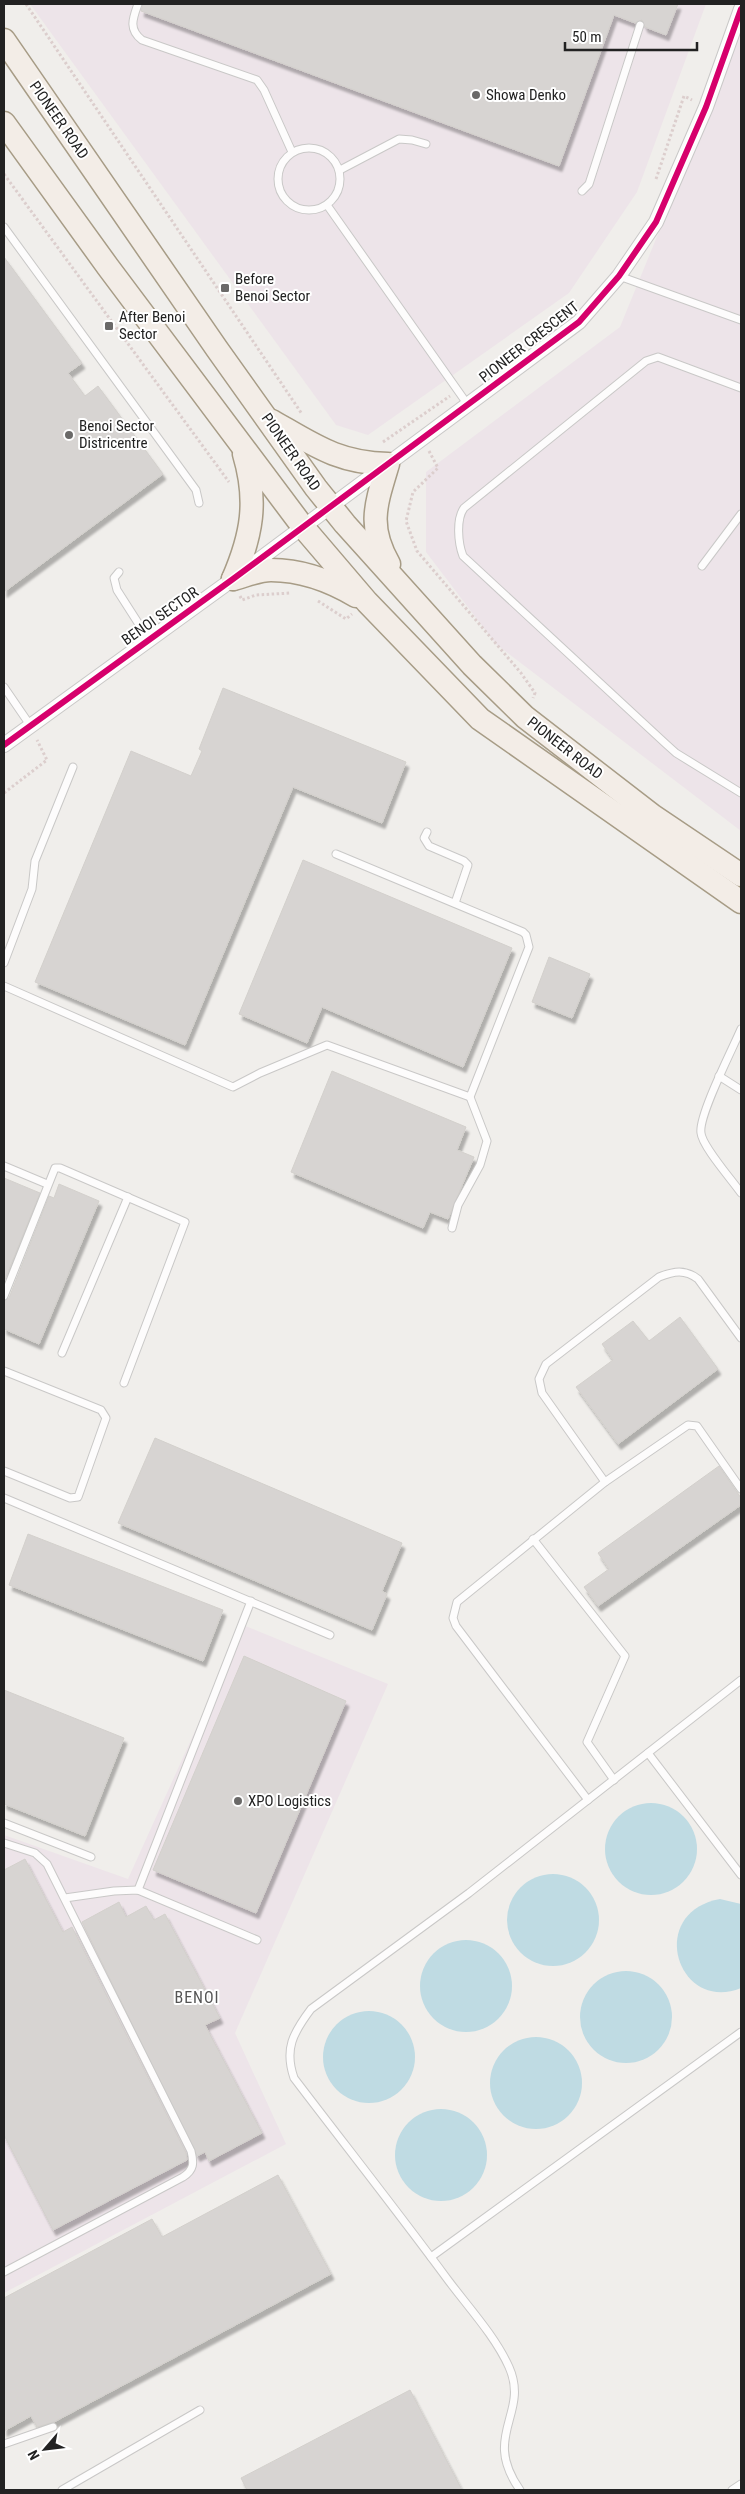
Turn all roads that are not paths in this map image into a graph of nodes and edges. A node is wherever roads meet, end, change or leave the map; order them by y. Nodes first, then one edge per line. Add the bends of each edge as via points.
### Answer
1 (138, 4) edge
2 (741, 9) edge
3 (640, 25) dead end
4 (4, 40) edge
5 (4, 123) edge
6 (426, 144) dead end
7 (292, 152) junction
8 (340, 170) junction
9 (582, 191) dead end
10 (327, 205) junction
11 (4, 227) edge
12 (619, 276) junction
13 (741, 320) edge
14 (741, 388) edge
15 (468, 406) junction
16 (267, 418) junction
17 (240, 441) junction
18 (388, 464) junction
19 (199, 503) dead end
20 (330, 507) junction
21 (741, 514) edge
22 (303, 527) junction
23 (702, 566) dead end
24 (118, 572) dead end
25 (233, 580) junction
26 (407, 593) junction
27 (367, 602) junction
28 (148, 640) junction
29 (4, 688) edge
30 (30, 724) junction
31 (4, 745) edge
32 (73, 767) dead end
33 (741, 793) edge
34 (427, 832) dead end
35 (336, 854) dead end
36 (741, 875) edge
37 (741, 902) edge
38 (455, 903) junction
39 (4, 963) edge
40 (4, 986) edge
41 (741, 1029) edge
42 (719, 1076) junction
43 (741, 1090) edge
44 (470, 1097) junction
45 (4, 1166) edge
46 (47, 1184) junction
47 (741, 1193) edge
48 (128, 1197) junction
49 (452, 1228) dead end
50 (4, 1296) edge
51 (741, 1338) edge
52 (62, 1353) dead end
53 (4, 1371) edge
54 (124, 1382) dead end
55 (4, 1471) edge
56 (605, 1482) junction
57 (741, 1489) edge
58 (4, 1498) edge
59 (533, 1539) junction
60 (251, 1601) junction
61 (330, 1635) dead end
62 (741, 1680) edge
63 (648, 1753) junction
64 (614, 1780) junction
65 (588, 1800) junction
66 (4, 1822) edge
67 (4, 1844) edge
68 (91, 1857) dead end
69 (741, 1875) edge
70 (138, 1890) junction
71 (65, 1898) junction
72 (257, 1940) dead end
73 (741, 2032) edge
74 (431, 2257) junction
75 (4, 2272) edge
76 (200, 2410) dead end
77 (54, 2428) dead end
78 (4, 2444) edge
79 (741, 2484) edge
80 (62, 2490) edge
81 (520, 2490) edge
82 (732, 2490) edge

1 - 7 lane via 132,27 142,40 257,80
2 - 12 street, PIONEER CRESCENT via 706,107 656,222
3 - 9 lane via 589,184
4 - 16 main road, PIONEER ROAD
5 - 17 main road, PIONEER ROAD via 108,268
6 - 8 lane via 399,139
7 - 8 lane via 303,148 320,149 334,160
7 - 10 lane via 282,162 278,176 280,190 288,202 300,209 314,210
8 - 10 lane via 341,183 336,196
10 - 15 lane
11 - 19 lane via 196,490
12 - 13 lane
12 - 15 street, PIONEER CRESCENT via 579,322
14 - 33 lane via 658,357 646,361 464,508 460,513 459,545 463,556 676,753
15 - 18 street, PIONEER CRESCENT
16 - 18 main road via 330,454 350,461
16 - 20 main road, PIONEER ROAD
17 - 22 main road, PIONEER ROAD
17 - 25 main road via 251,476 253,499 251,529
18 - 20 street, PIONEER CRESCENT
18 - 26 main road via 374,523 378,544
20 - 22 street, BENOI SECTOR
20 - 26 main road, PIONEER ROAD
21 - 23 lane
22 - 25 street, BENOI SECTOR
22 - 27 main road, PIONEER ROAD
24 - 28 lane via 114,578 117,590
25 - 27 main road via 270,570 309,574 332,582
25 - 28 street, BENOI SECTOR
26 - 36 main road, PIONEER ROAD via 472,666 525,717 652,816
27 - 37 main road, PIONEER ROAD via 480,719
28 - 30 street, BENOI SECTOR
29 - 30 lane
30 - 31 street, BENOI SECTOR
32 - 39 lane via 35,861 32,889
34 - 38 lane via 424,838 429,846 464,860 468,865
35 - 38 lane
38 - 44 lane via 523,932 529,942
40 - 44 lane via 233,1087 327,1045
41 - 42 lane
42 - 43 lane
42 - 47 lane via 700,1133
44 - 49 lane via 487,1141 480,1165 458,1205
45 - 46 lane
46 - 48 lane via 53,1169 60,1168
46 - 50 lane
48 - 52 lane
48 - 54 lane via 185,1222
51 - 56 lane via 698,1279 679,1271 659,1277 546,1364 539,1379 542,1393
53 - 55 lane via 101,1410 106,1418 78,1497 70,1498
56 - 57 lane via 692,1424 697,1426
56 - 59 lane
58 - 60 lane
59 - 64 lane via 625,1656 587,1742
59 - 65 lane via 462,1595 453,1618
60 - 61 lane
60 - 70 lane
62 - 63 lane
63 - 64 lane
63 - 69 lane
64 - 65 lane
65 - 74 lane via 311,2009 295,2031 288,2061 294,2078
66 - 68 lane
67 - 71 lane via 35,1853 47,1864
70 - 71 lane
70 - 72 lane
71 - 75 lane via 194,2162 191,2172 183,2178
73 - 74 lane
74 - 81 lane via 497,2347 514,2379 514,2401 503,2438 503,2450 508,2472
76 - 80 lane
77 - 78 lane
79 - 82 lane

